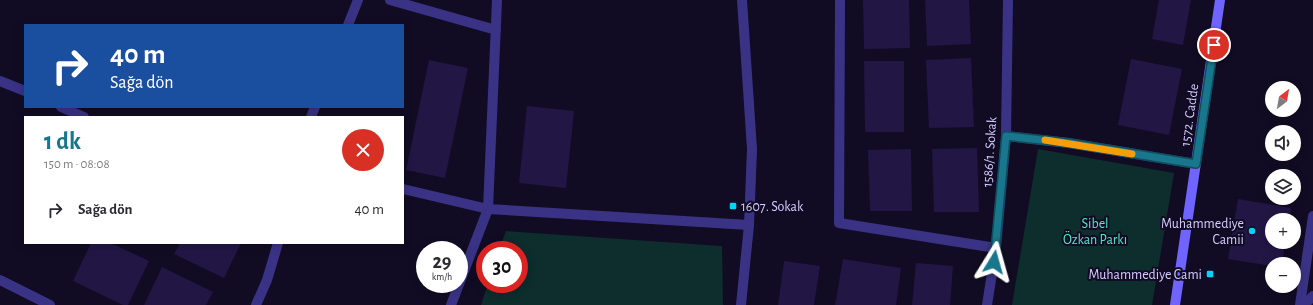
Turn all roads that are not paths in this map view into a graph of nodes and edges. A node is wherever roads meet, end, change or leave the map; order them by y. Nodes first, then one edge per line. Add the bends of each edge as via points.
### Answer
1 (358, 0) edge
2 (390, 0) edge
3 (497, 0) edge
4 (742, 0) edge
5 (840, 0) edge
6 (1008, 0) edge
7 (1220, 0) edge
8 (348, 24) edge
9 (496, 30) junction
10 (0, 81) edge
11 (24, 91) edge
12 (63, 108) edge
13 (82, 116) edge
14 (1006, 136) junction
15 (1196, 164) junction
16 (404, 189) edge
17 (488, 209) junction
18 (1313, 216) edge
19 (749, 225) junction
20 (278, 244) edge
21 (996, 248) junction
22 (0, 280) edge
23 (1313, 296) edge
24 (50, 305) edge
25 (256, 305) edge
26 (451, 305) edge
27 (741, 305) edge
28 (987, 305) edge
29 (1175, 305) edge
30 (1300, 305) edge
31 (1304, 305) edge

1 - 8 street
2 - 9 street
3 - 9 street
4 - 19 street via 752,149
5 - 21 street via 839,223
6 - 14 street, 1586/1. Sokak
7 - 15 main road, 1572. Cadde
9 - 17 street
10 - 11 street
12 - 13 street
14 - 15 street via 1069,143
14 - 21 street, 1586/1. Sokak
15 - 29 main road, 1572. Cadde
16 - 17 street
17 - 19 street
17 - 26 street
18 - 30 street
19 - 27 street
20 - 25 street
21 - 28 street, 1586/1. Sokak
22 - 24 street
23 - 31 street

